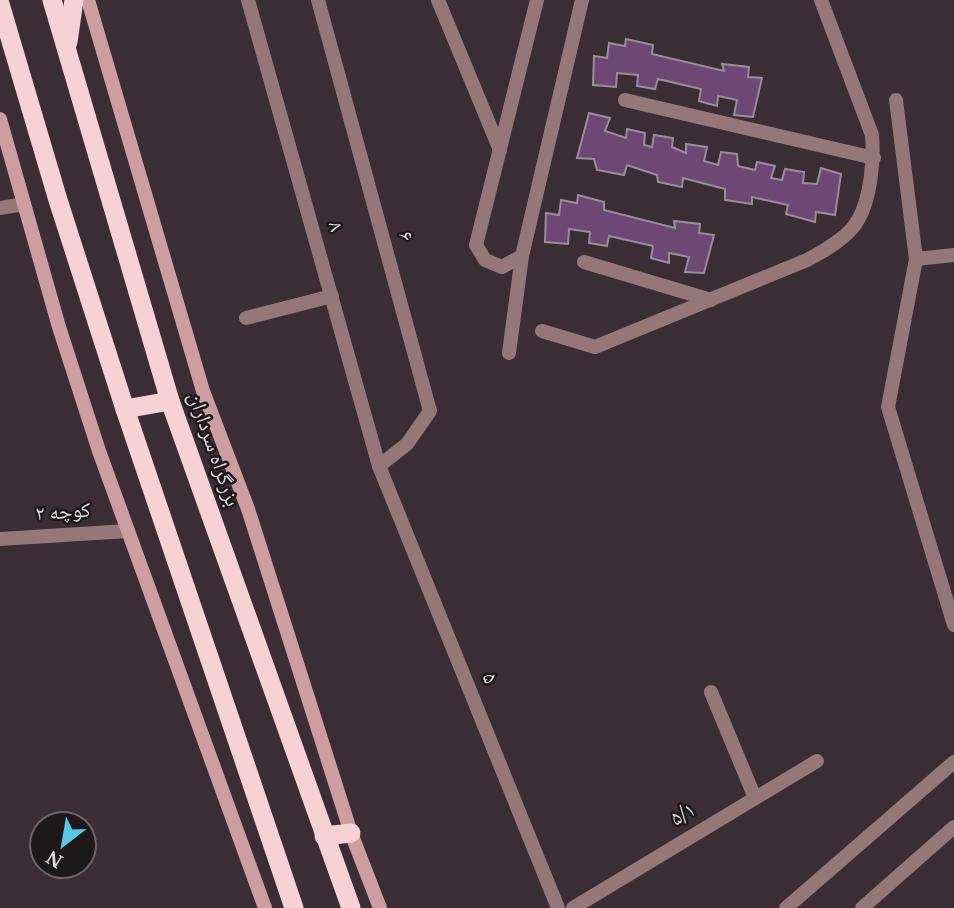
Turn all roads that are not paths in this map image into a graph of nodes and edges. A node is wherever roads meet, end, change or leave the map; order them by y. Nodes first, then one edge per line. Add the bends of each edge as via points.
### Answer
1 (52, 0) edge
2 (75, 0) edge
3 (88, 0) edge
4 (248, 0) edge
5 (318, 0) edge
6 (438, 0) edge
7 (537, 0) edge
8 (582, 0) edge
9 (821, 0) edge
10 (0, 4) edge
11 (0, 44) edge
12 (67, 50) junction
13 (18, 64) junction
14 (625, 100) dead end
15 (896, 100) dead end
16 (0, 119) edge
17 (500, 150) junction
18 (874, 158) junction
19 (24, 204) junction
20 (0, 208) edge
21 (954, 255) edge
22 (522, 257) junction
23 (916, 259) junction
24 (584, 262) dead end
25 (332, 296) junction
26 (710, 299) junction
27 (246, 318) dead end
28 (542, 331) dead end
29 (509, 353) dead end
30 (170, 401) junction
31 (125, 410) junction
32 (379, 466) junction
33 (128, 531) junction
34 (0, 539) edge
35 (954, 625) edge
36 (711, 692) dead end
37 (817, 761) dead end
38 (954, 762) edge
39 (755, 798) junction
40 (954, 827) edge
41 (351, 833) junction
42 (324, 836) junction
43 (265, 908) edge
44 (294, 908) edge
45 (351, 908) edge
46 (380, 908) edge
47 (558, 908) edge
48 (573, 908) edge
49 (786, 908) edge
50 (862, 908) edge

1 - 12 highway, بزرگراه سرداران
2 - 12 highway
3 - 41 main road via 203,391 248,509
4 - 25 street, ۸
5 - 32 street, ۶ via 430,411 407,444
6 - 17 street
7 - 17 street
8 - 22 street
9 - 18 street via 872,135
10 - 13 highway
11 - 13 highway
12 - 30 highway, بزرگراه سرداران
13 - 31 highway
14 - 18 street
15 - 23 street
16 - 19 main road
17 - 22 street via 476,244 485,260 502,267
18 - 26 street via 858,220 830,248
19 - 20 street
19 - 33 main road via 87,414
21 - 23 street
22 - 29 street
23 - 35 street via 888,407
24 - 26 street
25 - 27 street
25 - 32 street, ۸
26 - 28 street via 595,347
30 - 31 highway
30 - 42 highway, بزرگراه سرداران
31 - 44 highway
32 - 47 street, ۵
33 - 34 street, کوچه ۲
33 - 43 main road
36 - 39 street
37 - 39 street, ۵/۱
38 - 49 street
39 - 48 street, ۵/۱
40 - 50 street
41 - 42 highway
41 - 46 main road
42 - 45 highway, بزرگراه سرداران

